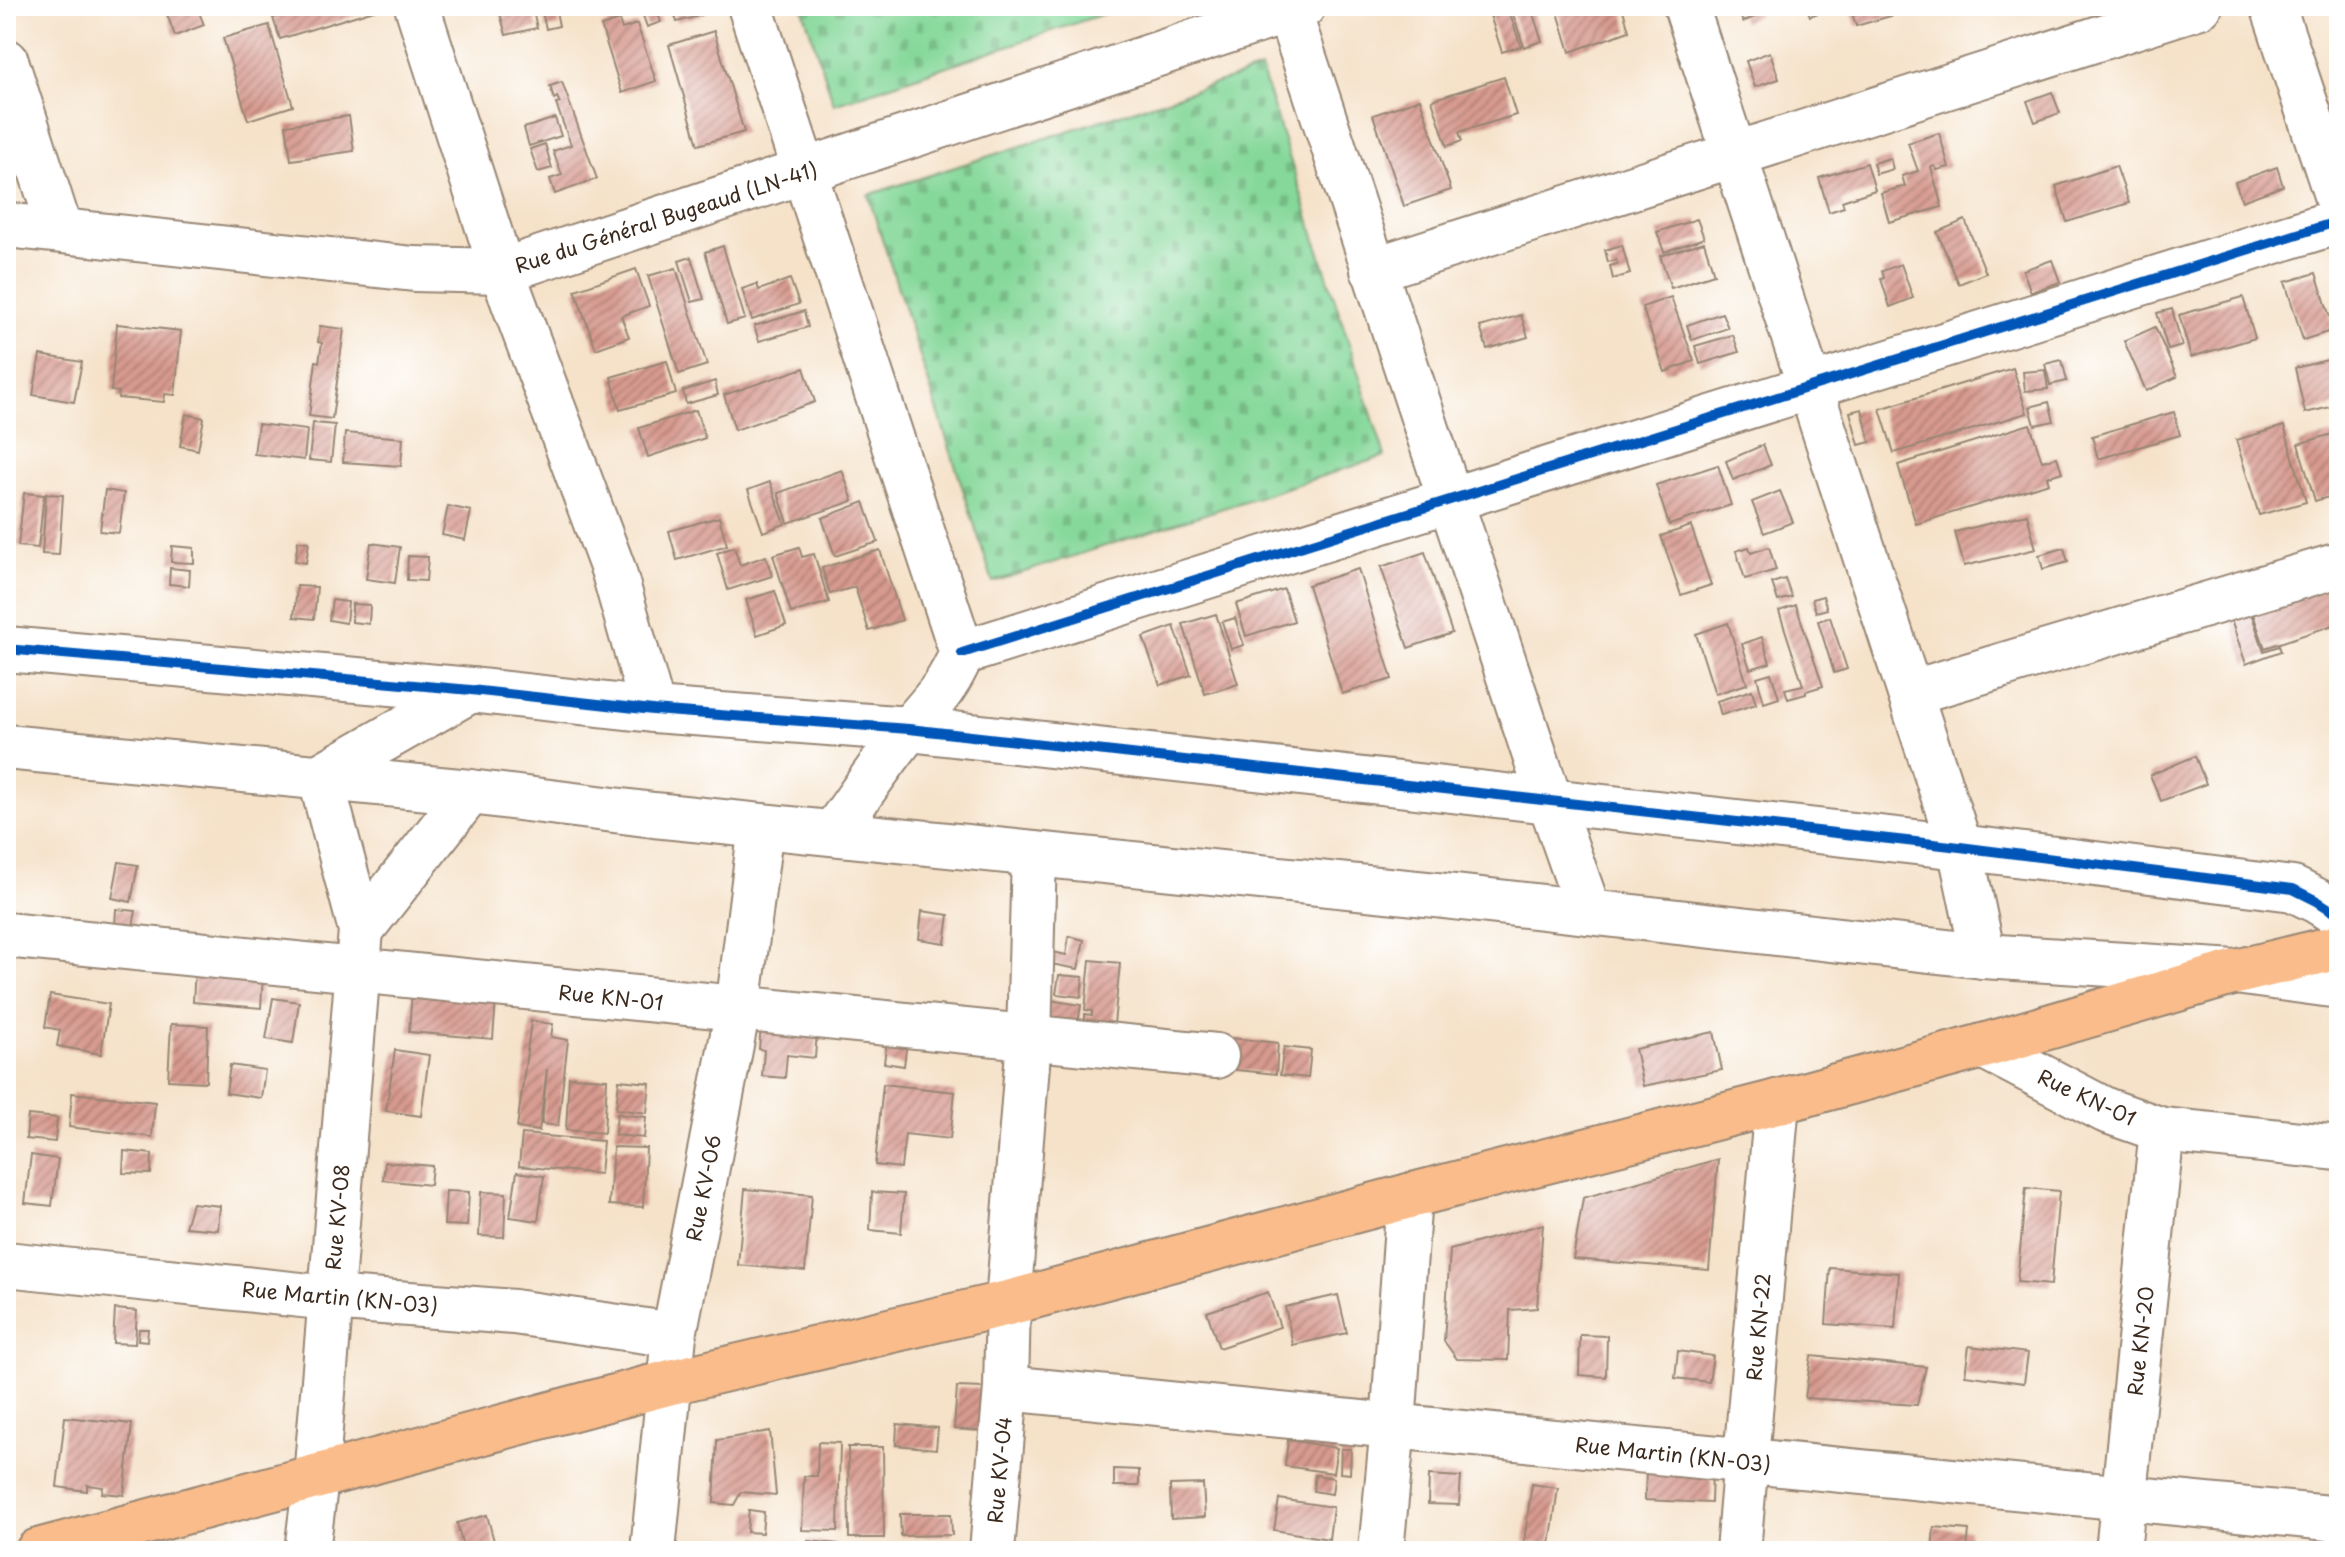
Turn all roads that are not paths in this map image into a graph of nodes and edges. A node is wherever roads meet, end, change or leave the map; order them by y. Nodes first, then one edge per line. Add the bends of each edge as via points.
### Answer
1 (417, 6) edge
2 (750, 6) edge
3 (1686, 6) edge
4 (2200, 6) edge
5 (2273, 6) edge
6 (1293, 8) edge
7 (6, 61) edge
8 (1734, 155) junction
9 (805, 171) junction
10 (2339, 204) edge
11 (2339, 221) edge
12 (6, 225) edge
13 (60, 230) junction
14 (1373, 270) junction
15 (502, 271) junction
16 (1810, 388) junction
17 (1449, 498) junction
18 (2339, 565) edge
19 (6, 649) edge
20 (962, 653) junction
21 (471, 690) junction
22 (1910, 693) junction
23 (653, 710) junction
24 (909, 729) junction
25 (6, 747) edge
26 (320, 776) junction
27 (470, 792) junction
28 (1550, 801) junction
29 (761, 826) junction
30 (833, 833) junction
31 (1960, 847) junction
32 (1034, 854) junction
33 (1589, 912) junction
34 (2339, 915) edge
35 (6, 935) edge
36 (2339, 947) edge
37 (360, 950) junction
38 (1983, 956) junction
39 (2236, 972) junction
40 (2339, 986) edge
41 (738, 1009) junction
42 (1029, 1039) junction
43 (1983, 1046) junction
44 (1216, 1056) dead end
45 (1777, 1102) junction
46 (2162, 1130) junction
47 (2339, 1148) edge
48 (1409, 1196) junction
49 (6, 1264) edge
50 (330, 1298) junction
51 (1008, 1303) junction
52 (674, 1335) junction
53 (671, 1382) junction
54 (1006, 1388) junction
55 (1393, 1426) junction
56 (1747, 1461) junction
57 (316, 1478) junction
58 (2124, 1498) junction
59 (2339, 1519) edge
60 (38, 1551) edge
61 (307, 1551) edge
62 (653, 1551) edge
63 (992, 1551) edge
64 (1381, 1551) edge
65 (1738, 1551) edge
66 (2118, 1551) edge

1 - 15 street
2 - 9 street
3 - 8 street
4 - 8 street
5 - 10 street
6 - 9 street, Rue du Général Bugeaud (LN-41)
6 - 14 street
7 - 13 street
8 - 14 street
8 - 16 street
9 - 15 street, Rue du Général Bugeaud (LN-41)
9 - 20 street
11 - 16 street
12 - 13 street, Rue du Général Bugeaud (LN-41)
13 - 15 street, Rue du Général Bugeaud (LN-41) via 414,269
14 - 17 street
15 - 23 street via 613,569
16 - 17 street
16 - 22 street
17 - 20 street
17 - 28 street
18 - 22 street
19 - 21 street
20 - 24 street via 951,678
21 - 23 street
21 - 26 street
22 - 31 street
23 - 24 street
24 - 28 street
24 - 30 street
25 - 26 street
26 - 27 street
26 - 37 street
27 - 29 street
27 - 37 street
28 - 31 street
28 - 33 street
29 - 30 street
29 - 41 street, Rue KV-06
30 - 32 street
31 - 34 street via 2293,889
31 - 38 street
32 - 33 street
32 - 42 street, Rue KV-04
33 - 38 street
35 - 37 street, Rue KN-01
36 - 39 main road
37 - 41 street, Rue KN-01
37 - 50 street, Rue KV-08
38 - 39 street
39 - 40 street
39 - 43 main road
41 - 42 street, Rue KN-01
41 - 52 street, Rue KV-06
42 - 44 street, Rue KN-01
42 - 51 street, Rue KV-04
43 - 45 main road
43 - 46 street, Rue KN-01 via 2105,1110
45 - 48 main road
45 - 56 street, Rue KN-22
46 - 47 street, Rue KN-01
46 - 58 street, Rue KN-20
48 - 51 main road
48 - 55 street
49 - 50 street, Rue Martin (KN-03)
50 - 52 street, Rue Martin (KN-03) via 514,1312
50 - 57 street, Rue KV-08
51 - 53 main road
51 - 54 street, Rue KV-04
52 - 53 street, Rue KV-06
53 - 57 main road
53 - 62 street, Rue KV-06
54 - 55 street, Rue Martin (KN-03)
54 - 63 street, Rue KV-04
55 - 56 street, Rue Martin (KN-03)
55 - 64 street
56 - 58 street, Rue Martin (KN-03)
56 - 65 street, Rue KN-22
57 - 60 main road
57 - 61 street, Rue KV-08
58 - 59 street, Rue Martin (KN-03)
58 - 66 street, Rue KN-20

